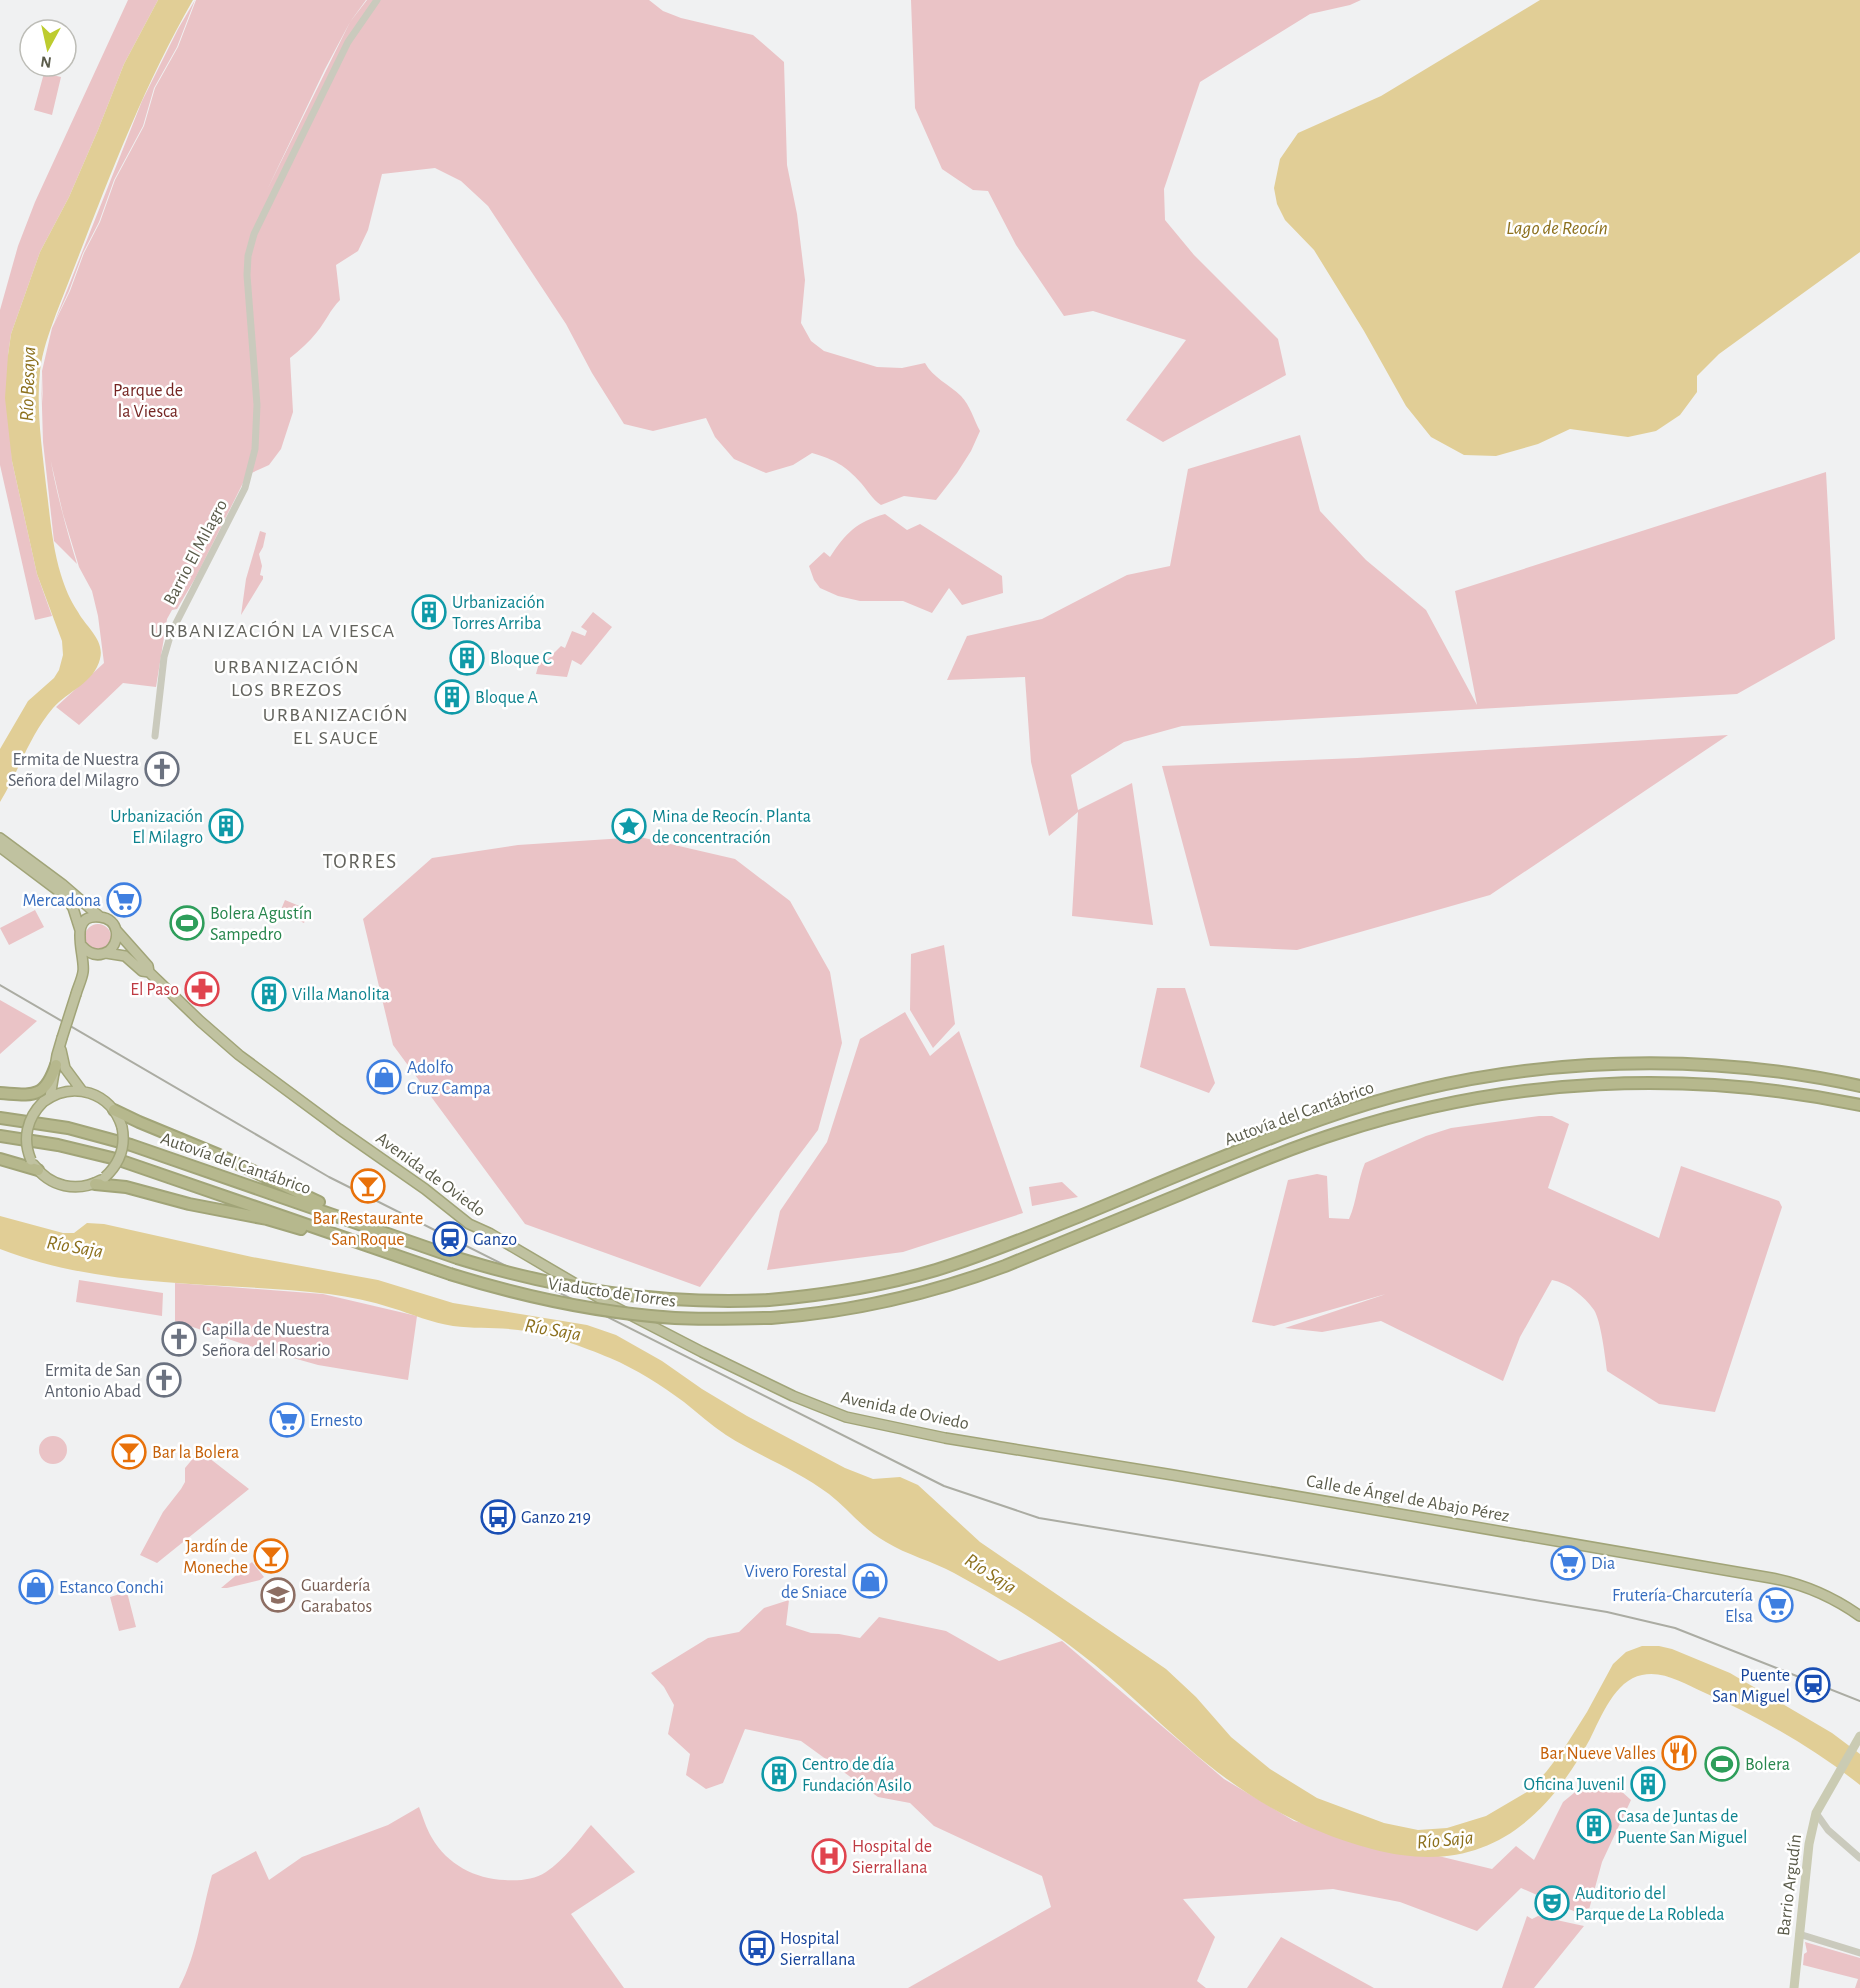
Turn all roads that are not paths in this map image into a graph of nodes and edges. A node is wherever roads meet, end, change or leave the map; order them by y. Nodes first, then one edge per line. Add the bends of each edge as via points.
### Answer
1 (377, 0) edge
2 (156, 736) dead end
3 (0, 837) edge
4 (6, 848) edge
5 (99, 916) junction
6 (80, 930) junction
7 (116, 930) junction
8 (82, 946) junction
9 (104, 954) junction
10 (84, 970) junction
11 (149, 972) junction
12 (62, 1038) junction
13 (56, 1065) junction
14 (1860, 1086) edge
15 (82, 1091) junction
16 (0, 1094) edge
17 (47, 1099) junction
18 (1860, 1105) edge
19 (114, 1110) junction
20 (0, 1118) edge
21 (0, 1136) edge
22 (0, 1159) edge
23 (35, 1165) junction
24 (95, 1184) junction
25 (455, 1257) junction
26 (450, 1274) junction
27 (769, 1300) joint
28 (771, 1317) joint
29 (1030, 1451) joint
30 (1860, 1618) edge
31 (1860, 1736) edge
32 (1816, 1813) junction
33 (1813, 1829) junction
34 (1828, 1830) junction
35 (1860, 1858) edge
36 (1800, 1934) junction
37 (1860, 1953) edge
38 (1794, 1988) edge

1 - 2 street, Barrio El Milagro via 355,29 333,70 249,249 247,275 257,405 255,449 245,488 171,633 164,657
3 - 4 highway
4 - 5 highway
4 - 6 highway via 65,896
5 - 6 highway via 87,920
5 - 7 highway
6 - 8 highway
7 - 9 highway via 115,945
7 - 11 highway, Avenida de Oviedo
8 - 9 highway via 89,953
8 - 10 highway
9 - 10 highway
9 - 11 highway, Avenida de Oviedo via 125,956 142,971
10 - 12 highway, bridge
11 - 29 highway, Avenida de Oviedo via 239,1055 469,1224 615,1307 831,1412 899,1429
12 - 13 highway
12 - 15 highway via 65,1068
13 - 16 highway via 48,1084 39,1092
13 - 17 highway
14 - 27 highway, Autovía del Cantábrico via 1749,1069 1669,1064 1556,1068 1451,1084 1318,1120 945,1267 864,1287
15 - 17 highway via 66,1091
15 - 19 highway via 100,1097
16 - 17 highway
17 - 23 highway, bridge via 32,1116 27,1129 27,1144
18 - 28 highway, Autovía del Cantábrico via 1764,1089 1674,1083 1576,1085 1455,1101 1321,1139 958,1282 858,1307
19 - 24 highway, bridge via 124,1139 120,1157 114,1168
19 - 25 highway via 315,1201
20 - 25 highway, Autovía del Cantábrico via 68,1128 131,1145
21 - 26 highway, Autovía del Cantábrico via 116,1159
22 - 23 highway
23 - 24 highway via 61,1186
24 - 26 highway via 126,1187 267,1219
25 - 27 highway, Viaducto de Torres, bridge via 535,1280 608,1294 685,1300
26 - 28 highway, Viaducto de Torres, bridge via 528,1296 610,1312 677,1318
29 - 30 highway, Calle de Ángel de Abajo Pérez via 1780,1580 1811,1589
31 - 32 main road, Barrio Argudín
32 - 33 main road, Barrio Argudín
32 - 34 street
33 - 34 street
33 - 36 main road, Barrio Argudín
34 - 35 street
36 - 37 street
36 - 38 main road, Barrio Argudín

